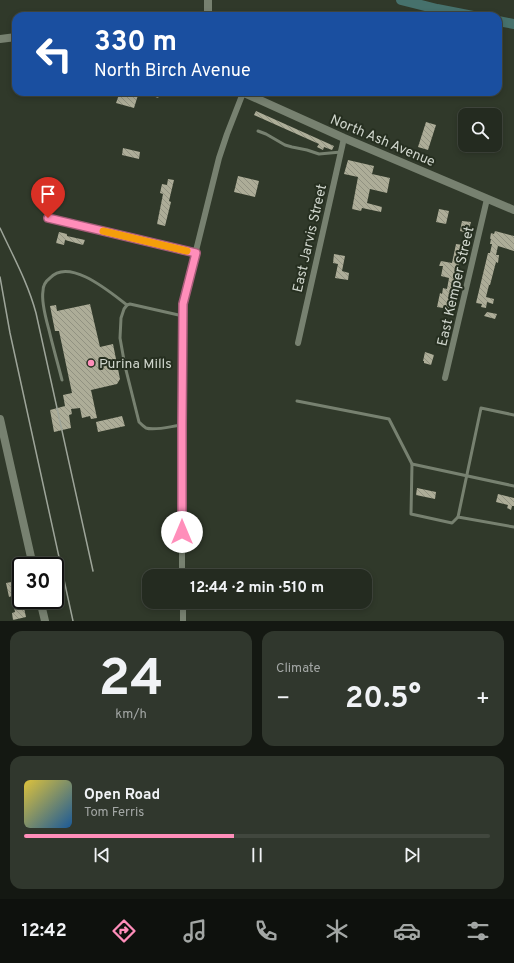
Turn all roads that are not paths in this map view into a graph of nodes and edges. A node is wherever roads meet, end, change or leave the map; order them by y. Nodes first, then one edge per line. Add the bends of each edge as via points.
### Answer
1 (208, 0) edge
2 (208, 12) edge
3 (12, 38) edge
4 (0, 39) edge
5 (241, 96) edge
6 (252, 96) edge
7 (258, 132) dead end
8 (344, 138) junction
9 (341, 152) junction
10 (488, 199) junction
11 (514, 210) edge
12 (48, 218) dead end
13 (196, 253) junction
14 (126, 305) junction
15 (183, 316) junction
16 (298, 344) dead end
17 (445, 378) dead end
18 (62, 380) dead end
19 (297, 401) dead end
20 (514, 415) edge
21 (0, 419) edge
22 (182, 425) junction
23 (3, 446) edge
24 (412, 464) junction
25 (467, 476) junction
26 (514, 486) edge
27 (458, 517) junction
28 (514, 527) edge
29 (31, 557) edge
30 (182, 569) edge
31 (42, 609) edge
32 (183, 609) edge
33 (44, 621) edge
34 (183, 621) edge

1 - 2 street
3 - 4 street
5 - 13 street via 218,158
6 - 8 street, North Ash Avenue
7 - 9 lane via 285,145 319,154
8 - 9 street, East Jarvis Street
8 - 10 street, North Ash Avenue
9 - 16 street, East Jarvis Street
10 - 11 street, North Ash Avenue
10 - 17 street, East Kemper Street
12 - 13 street
13 - 15 street via 183,304
14 - 15 lane
14 - 18 lane via 99,284 76,273 64,271 53,274 47,281 43,291 44,310
14 - 22 lane via 121,318 120,338 139,422 153,429
15 - 22 street
19 - 24 lane via 389,419
20 - 25 lane via 481,408
21 - 23 street
22 - 30 street
23 - 29 street
24 - 25 lane
24 - 27 lane via 411,514 452,523
25 - 26 lane
25 - 27 lane
27 - 28 lane
31 - 33 street
32 - 34 street

